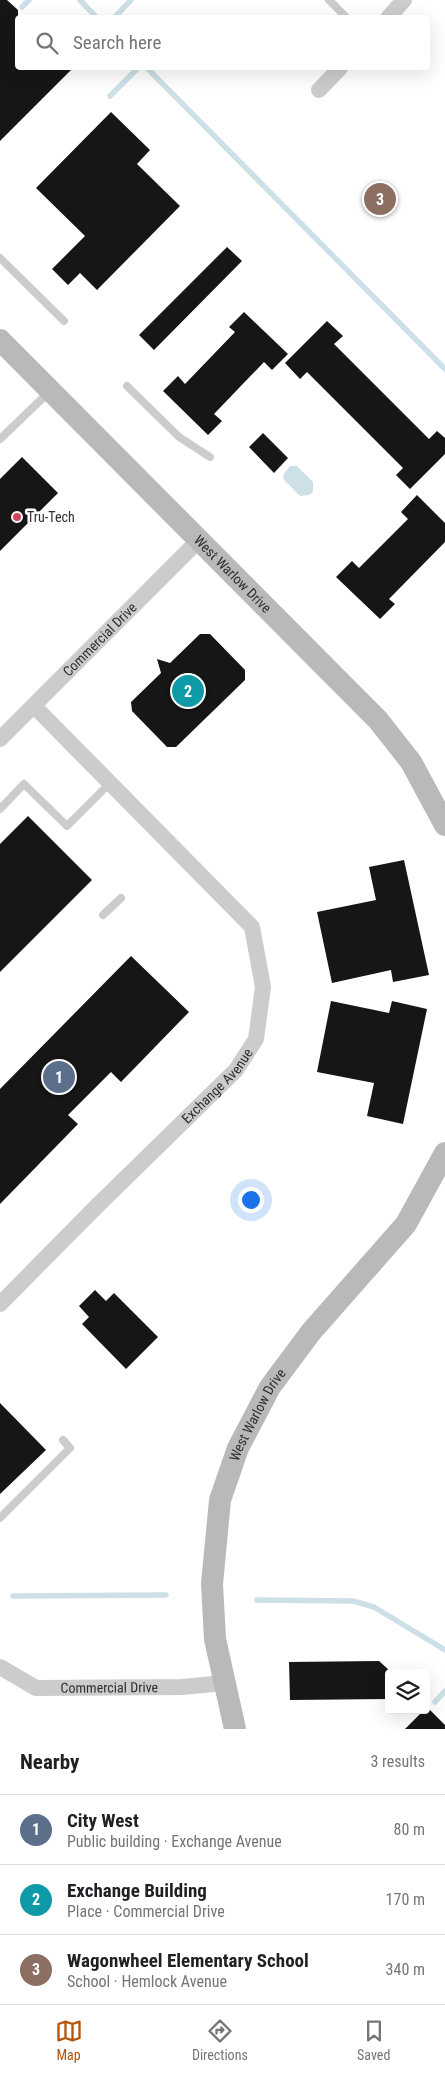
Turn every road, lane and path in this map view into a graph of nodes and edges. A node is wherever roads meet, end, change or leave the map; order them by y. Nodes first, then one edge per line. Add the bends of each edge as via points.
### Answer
1 (329, 0) edge
2 (404, 0) edge
3 (344, 15) edge
4 (391, 15) edge
5 (338, 70) edge
6 (319, 90) dead end
7 (0, 258) edge
8 (64, 321) dead end
9 (0, 340) edge
10 (127, 386) dead end
11 (50, 391) junction
12 (0, 439) edge
13 (210, 457) dead end
14 (199, 540) junction
15 (34, 706) junction
16 (0, 739) edge
17 (110, 783) junction
18 (0, 809) edge
19 (445, 825) edge
20 (121, 898) dead end
21 (103, 915) dead end
22 (445, 1153) edge
23 (0, 1304) edge
24 (63, 1440) dead end
25 (0, 1518) edge
26 (0, 1667) edge
27 (224, 1683) junction
28 (235, 1729) edge

1 - 3 lane
2 - 4 street
5 - 6 street
7 - 8 lane
9 - 11 street, West Warlow Drive
10 - 13 lane via 179,437
11 - 12 lane
11 - 14 street, West Warlow Drive
14 - 15 street, Commercial Drive
14 - 19 street, West Warlow Drive via 378,720 411,762
15 - 16 street, Commercial Drive
15 - 17 street, Exchange Avenue
17 - 18 lane via 67,826 24,784
17 - 23 street, Exchange Avenue via 252,927 263,987 256,1039 236,1070
20 - 21 lane
22 - 27 street, West Warlow Drive via 406,1224 311,1332 270,1387 238,1448 220,1500 212,1584 215,1639
24 - 25 lane via 70,1448
26 - 27 street, Commercial Drive via 36,1688 182,1687
27 - 28 street, West Warlow Drive

